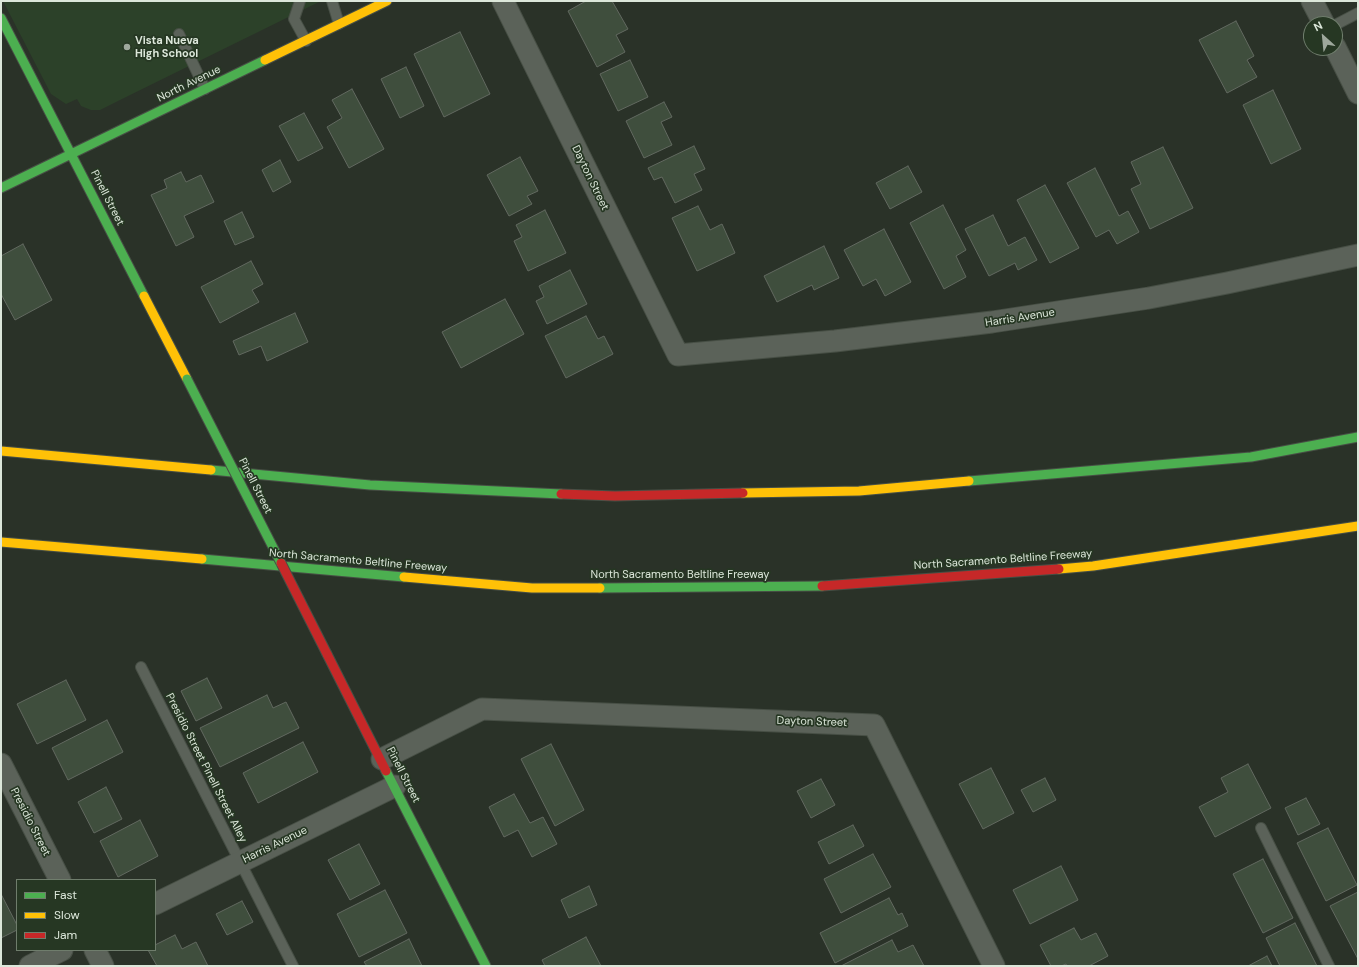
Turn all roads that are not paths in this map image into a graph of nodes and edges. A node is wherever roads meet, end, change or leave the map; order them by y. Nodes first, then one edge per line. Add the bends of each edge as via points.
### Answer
1 (300, 1) edge
2 (332, 1) edge
3 (387, 1) edge
4 (503, 1) edge
5 (1312, 1) edge
6 (1358, 13) edge
7 (1320, 16) edge
8 (1, 18) edge
9 (1343, 21) edge
10 (339, 24) junction
11 (179, 34) dead end
12 (306, 41) junction
13 (1340, 56) edge
14 (205, 90) junction
15 (1358, 93) edge
16 (71, 154) junction
17 (1, 188) edge
18 (1358, 255) edge
19 (678, 355) joint
20 (1358, 438) edge
21 (1, 451) edge
22 (1358, 526) edge
23 (1, 542) edge
24 (141, 667) dead end
25 (382, 759) junction
26 (1, 764) edge
27 (395, 786) junction
28 (1261, 828) dead end
29 (240, 862) junction
30 (59, 879) edge
31 (156, 904) edge
32 (60, 951) edge
33 (96, 951) edge
34 (30, 966) edge
35 (103, 966) edge
36 (293, 966) edge
37 (486, 966) edge
38 (994, 966) edge
39 (1329, 966) edge

1 - 12 lane via 294,18
2 - 10 lane
3 - 10 main road, North Avenue
4 - 19 street, Dayton Street
5 - 7 street
6 - 9 lane
8 - 16 main road, Pinell Street
10 - 12 main road, North Avenue
11 - 14 lane
12 - 14 main road, North Avenue
13 - 15 street
14 - 16 main road, North Avenue
16 - 17 main road, North Avenue
16 - 25 main road, Pinell Street, bridge
18 - 19 street, Harris Avenue via 1157,296 992,322 836,341
20 - 21 main road via 1251,457 859,491 615,496 370,486
22 - 23 main road, North Sacramento Beltline Freeway via 1094,566 813,587 532,588
24 - 29 lane, Presidio Street Pinell Street Alley
25 - 27 main road, Pinell Street
25 - 38 street, Dayton Street via 482,709 874,725
26 - 30 street, Presidio Street
27 - 29 street, Harris Avenue
27 - 37 main road, Pinell Street
28 - 39 lane
29 - 31 street, Harris Avenue
29 - 36 lane, Presidio Street Pinell Street Alley
32 - 34 street
33 - 35 street

